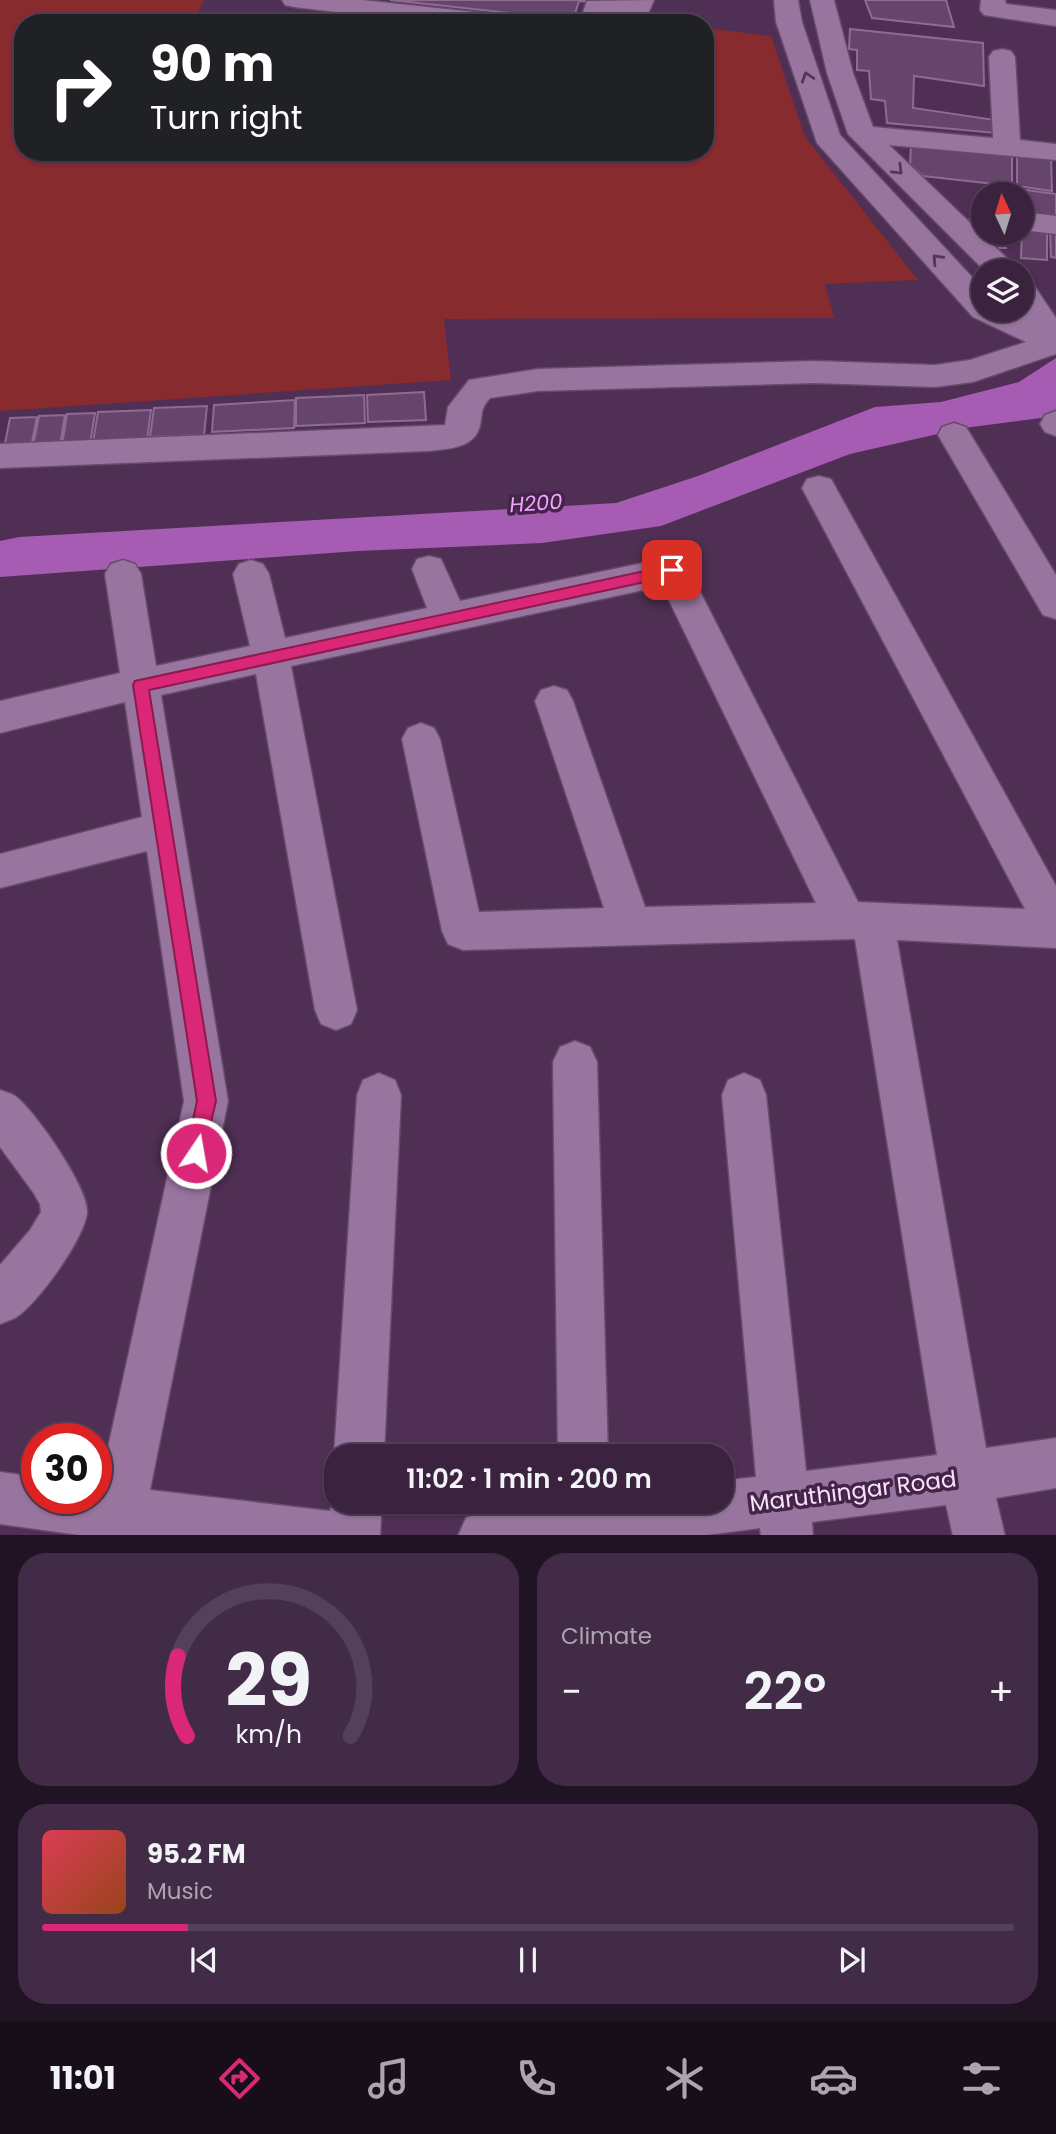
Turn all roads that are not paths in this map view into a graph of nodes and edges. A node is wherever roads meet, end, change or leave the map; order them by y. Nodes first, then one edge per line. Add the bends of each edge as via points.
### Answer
1 (294, 0) edge
2 (642, 0) edge
3 (786, 0) edge
4 (822, 0) edge
5 (993, 0) edge
6 (421, 14) edge
7 (594, 14) edge
8 (1056, 18) edge
9 (1002, 57) dead end
10 (862, 134) junction
11 (1007, 148) junction
12 (1056, 152) edge
13 (942, 213) junction
14 (971, 216) edge
15 (1034, 222) edge
16 (1056, 225) edge
17 (990, 259) edge
18 (971, 295) edge
19 (1034, 309) edge
20 (1012, 322) edge
21 (1056, 343) edge
22 (954, 435) dead end
23 (0, 456) edge
24 (819, 488) dead end
25 (429, 569) dead end
26 (123, 574) dead end
27 (251, 574) dead end
28 (1056, 605) edge
29 (449, 618) junction
30 (271, 656) junction
31 (141, 685) junction
32 (554, 701) dead end
33 (0, 717) edge
34 (421, 739) dead end
35 (164, 829) junction
36 (3, 871) dead end
37 (859, 921) junction
38 (631, 926) junction
39 (1056, 927) edge
40 (336, 1010) dead end
41 (575, 1062) dead end
42 (380, 1095) dead end
43 (744, 1095) dead end
44 (0, 1112) edge
45 (0, 1300) edge
46 (360, 1444) edge
47 (583, 1444) edge
48 (1056, 1463) edge
49 (966, 1477) junction
50 (0, 1498) edge
51 (355, 1514) edge
52 (784, 1518) edge
53 (584, 1520) edge
54 (116, 1524) edge
55 (326, 1535) edge
56 (354, 1535) edge
57 (484, 1535) edge
58 (979, 1535) edge

1 - 6 street
2 - 7 street via 639,9 596,6
18 -> 3 street via 827,137
4 - 10 street via 840,73
5 - 8 street via 993,10
9 - 11 street
10 - 11 street
10 -> 13 street
11 - 12 street
13 - 14 street
13 - 17 street
15 - 16 street
19 - 21 street
20 - 21 street
21 - 23 street via 973,371 934,376 814,372 538,380 480,388 464,407 464,428 453,436 428,439
22 - 28 street
24 - 39 street
25 - 29 street
26 - 31 street
27 - 30 street
29 - 30 street
29 - 37 street via 672,570
30 - 31 street
30 - 40 street
31 - 33 street
31 - 35 street
32 - 38 street
34 - 38 street via 463,931
35 - 36 street
35 - 54 street via 206,1101
37 - 38 street
37 - 39 street
37 - 49 street
41 - 47 street
42 - 46 street
43 - 52 street
44 - 45 street via 60,1193 64,1211 56,1234
48 - 49 street, Maruthingar Road
49 - 52 street, Maruthingar Road
49 - 58 street
50 - 54 street
51 - 56 street
52 - 53 street, Maruthingar Road
53 - 57 street, Maruthingar Road
54 - 55 street

